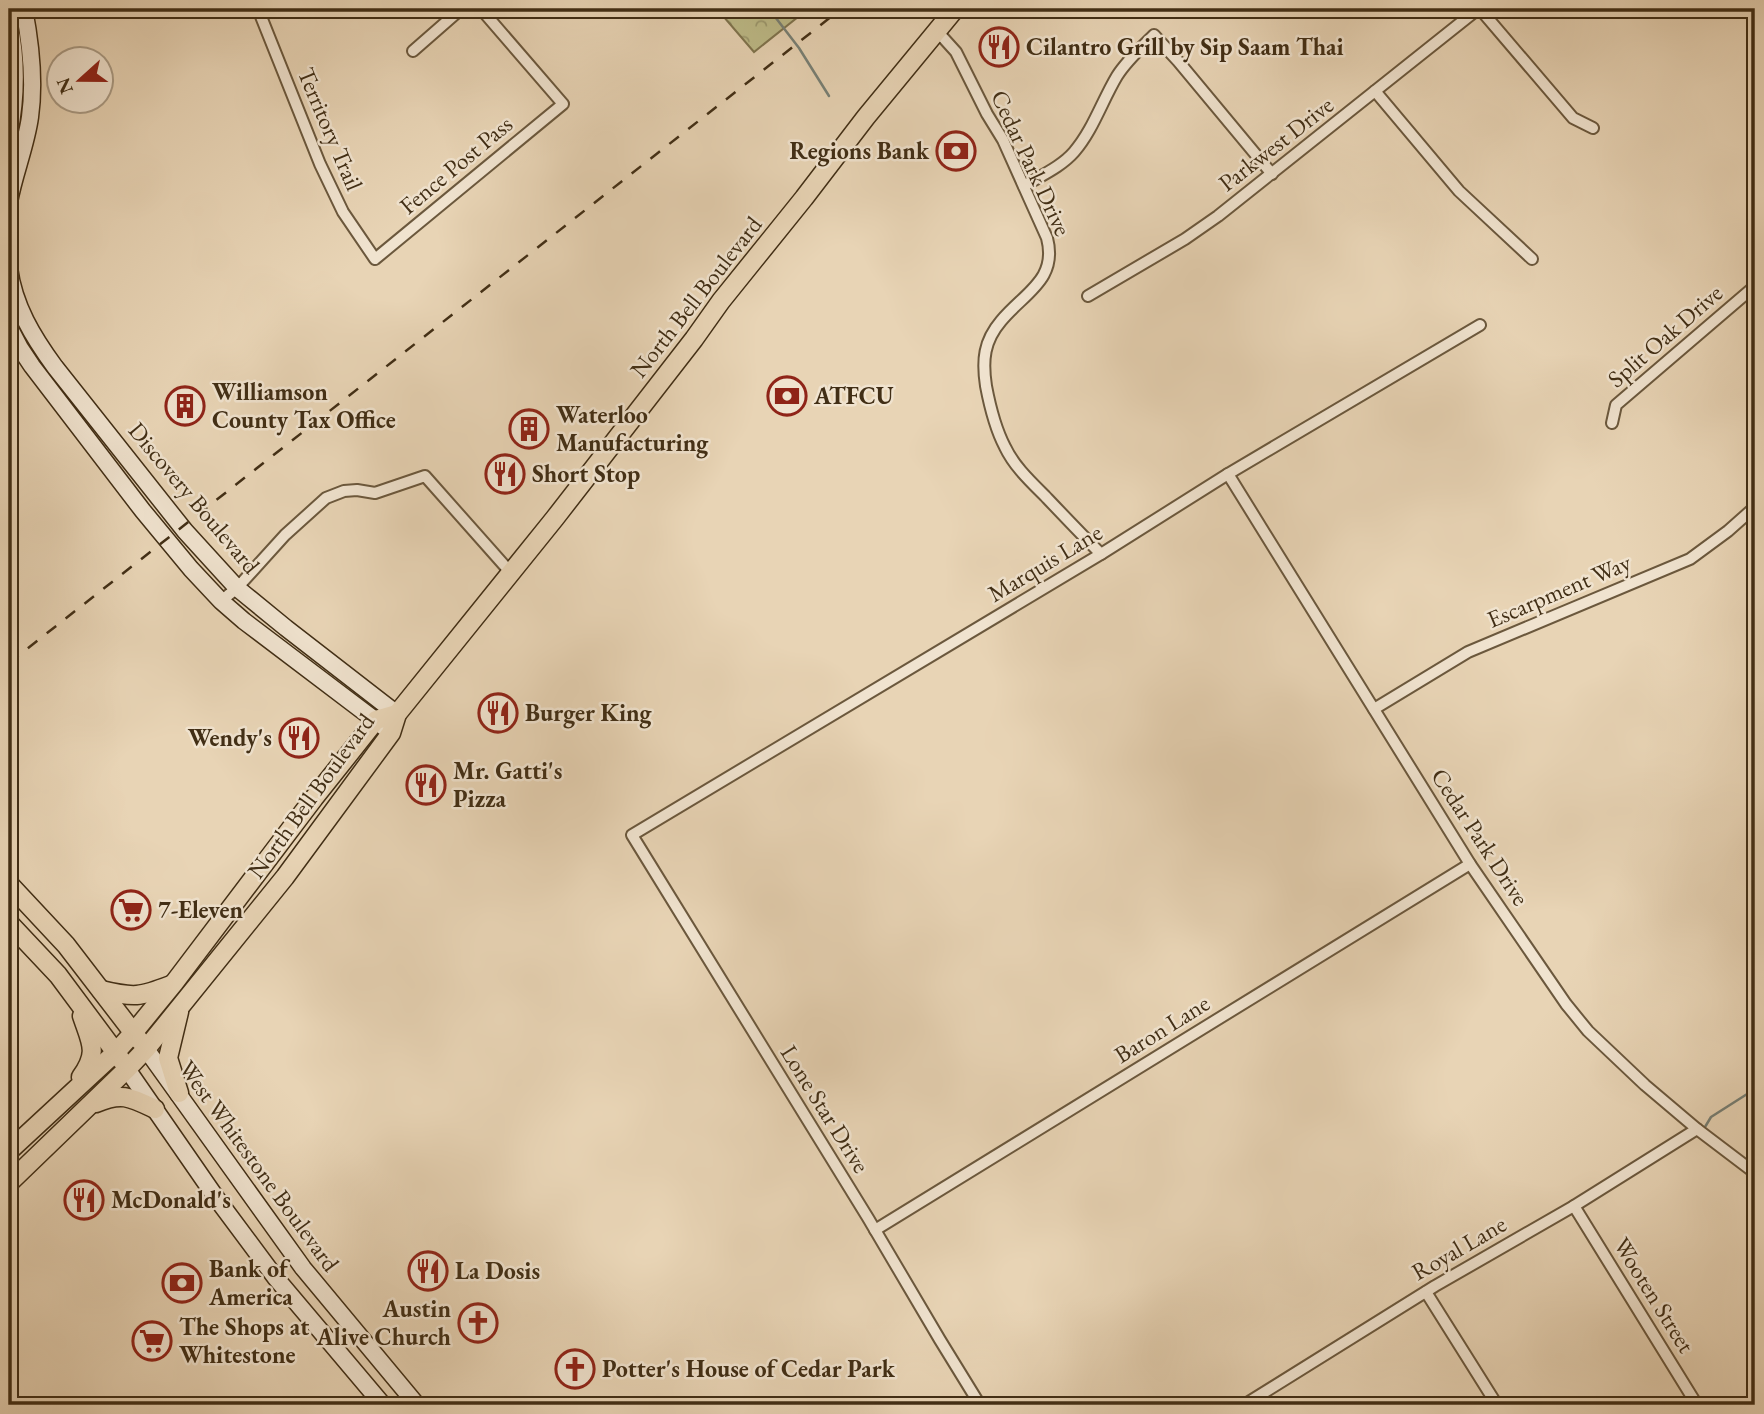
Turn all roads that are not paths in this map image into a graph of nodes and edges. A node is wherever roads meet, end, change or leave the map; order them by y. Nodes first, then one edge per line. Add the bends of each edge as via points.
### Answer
1 (24, 9) edge
2 (258, 9) edge
3 (461, 9) edge
4 (481, 9) edge
5 (955, 9) edge
6 (1479, 9) edge
7 (9, 23) edge
8 (937, 31) junction
9 (413, 51) dead end
10 (1375, 91) junction
11 (1593, 128) dead end
12 (9, 135) edge
13 (1272, 174) junction
14 (1024, 186) junction
15 (9, 202) edge
16 (375, 259) joint
17 (1532, 259) dead end
18 (9, 268) edge
19 (1755, 286) edge
20 (1088, 296) dead end
21 (1480, 325) dead end
22 (9, 327) edge
23 (1612, 423) dead end
24 (1228, 474) junction
25 (1755, 507) edge
26 (1101, 554) junction
27 (510, 573) junction
28 (237, 588) junction
29 (221, 601) junction
30 (1374, 709) junction
31 (397, 715) junction
32 (376, 720) junction
33 (391, 733) junction
34 (632, 835) joint
35 (1470, 864) junction
36 (9, 884) edge
37 (9, 923) edge
38 (174, 983) junction
39 (101, 990) junction
40 (75, 996) junction
41 (181, 1005) junction
42 (134, 1032) junction
43 (146, 1049) junction
44 (116, 1052) junction
45 (127, 1069) junction
46 (178, 1093) junction
47 (66, 1098) junction
48 (89, 1106) junction
49 (155, 1109) junction
50 (1697, 1129) junction
51 (9, 1151) edge
52 (1755, 1173) edge
53 (9, 1183) edge
54 (1574, 1206) junction
55 (875, 1230) junction
56 (1426, 1292) junction
57 (383, 1405) edge
58 (417, 1405) edge
59 (981, 1405) edge
60 (1244, 1405) edge
61 (1497, 1405) edge
62 (1698, 1405) edge

1 - 15 street via 33,71 30,118
2 - 16 street, Territory Trail via 320,164 343,212
3 - 9 street
4 - 16 street, Fence Post Pass via 563,104
5 - 8 main road, North Bell Boulevard
6 - 10 street, Parkwest Drive
6 - 11 street via 1573,118
7 - 12 street via 15,83
8 - 14 street, Cedar Park Drive via 956,52
8 - 27 main road, North Bell Boulevard
10 - 13 street, Parkwest Drive
10 - 17 street via 1459,191
13 - 14 street via 1154,36 1117,75 1073,154
13 - 20 street, Parkwest Drive via 1185,239
14 - 26 street, Cedar Park Drive via 1051,251 1041,281 1002,319 986,344 989,401 1005,449 1019,470
18 - 28 street, Discovery Boulevard via 15,296 37,343 185,531
19 - 23 street, Split Oak Drive via 1616,405
21 - 24 street, Marquis Lane
22 - 29 street, Discovery Boulevard via 32,366 143,511
24 - 26 street, Marquis Lane
24 - 30 street, Cedar Park Drive
25 - 30 street, Escarpment Way via 1690,559 1468,652
26 - 34 street, Marquis Lane
27 - 28 street via 425,476 375,493 344,491 326,498
27 - 31 main road, North Bell Boulevard
28 - 29 street
28 - 31 street, Discovery Boulevard
29 - 32 street, Discovery Boulevard
30 - 35 street, Cedar Park Drive
31 - 32 main road, North Bell Boulevard
31 - 33 main road, North Bell Boulevard
32 - 33 street, Discovery Boulevard
32 - 38 main road, North Bell Boulevard
33 - 41 main road, North Bell Boulevard via 285,877
34 - 55 street, Lone Star Drive
35 - 50 street, Cedar Park Drive via 1588,1031
35 - 55 street, Baron Lane
36 - 39 main road
37 - 40 main road
38 - 39 main road via 138,996
38 - 42 main road, North Bell Boulevard
39 - 42 main road
40 - 44 main road
40 - 47 main road via 93,1048 89,1066
41 - 43 main road, North Bell Boulevard
41 - 46 main road via 168,1058
42 - 43 main road
42 - 44 main road, North Bell Boulevard
43 - 45 main road, North Bell Boulevard
43 - 46 street, West Whitestone Boulevard
44 - 45 main road
44 - 47 main road, North Bell Boulevard
45 - 48 main road, North Bell Boulevard
45 - 49 street, West Whitestone Boulevard
46 - 58 street, West Whitestone Boulevard via 303,1268
47 - 51 main road, North Bell Boulevard
48 - 49 main road via 109,1098 131,1097
48 - 53 main road, North Bell Boulevard
49 - 57 street, West Whitestone Boulevard via 275,1277
50 - 52 street, Cedar Park Drive
50 - 54 street, Royal Lane
54 - 56 street, Royal Lane
54 - 62 street, Wooten Street
55 - 59 street, Lone Star Drive
56 - 60 street, Royal Lane
56 - 61 street

